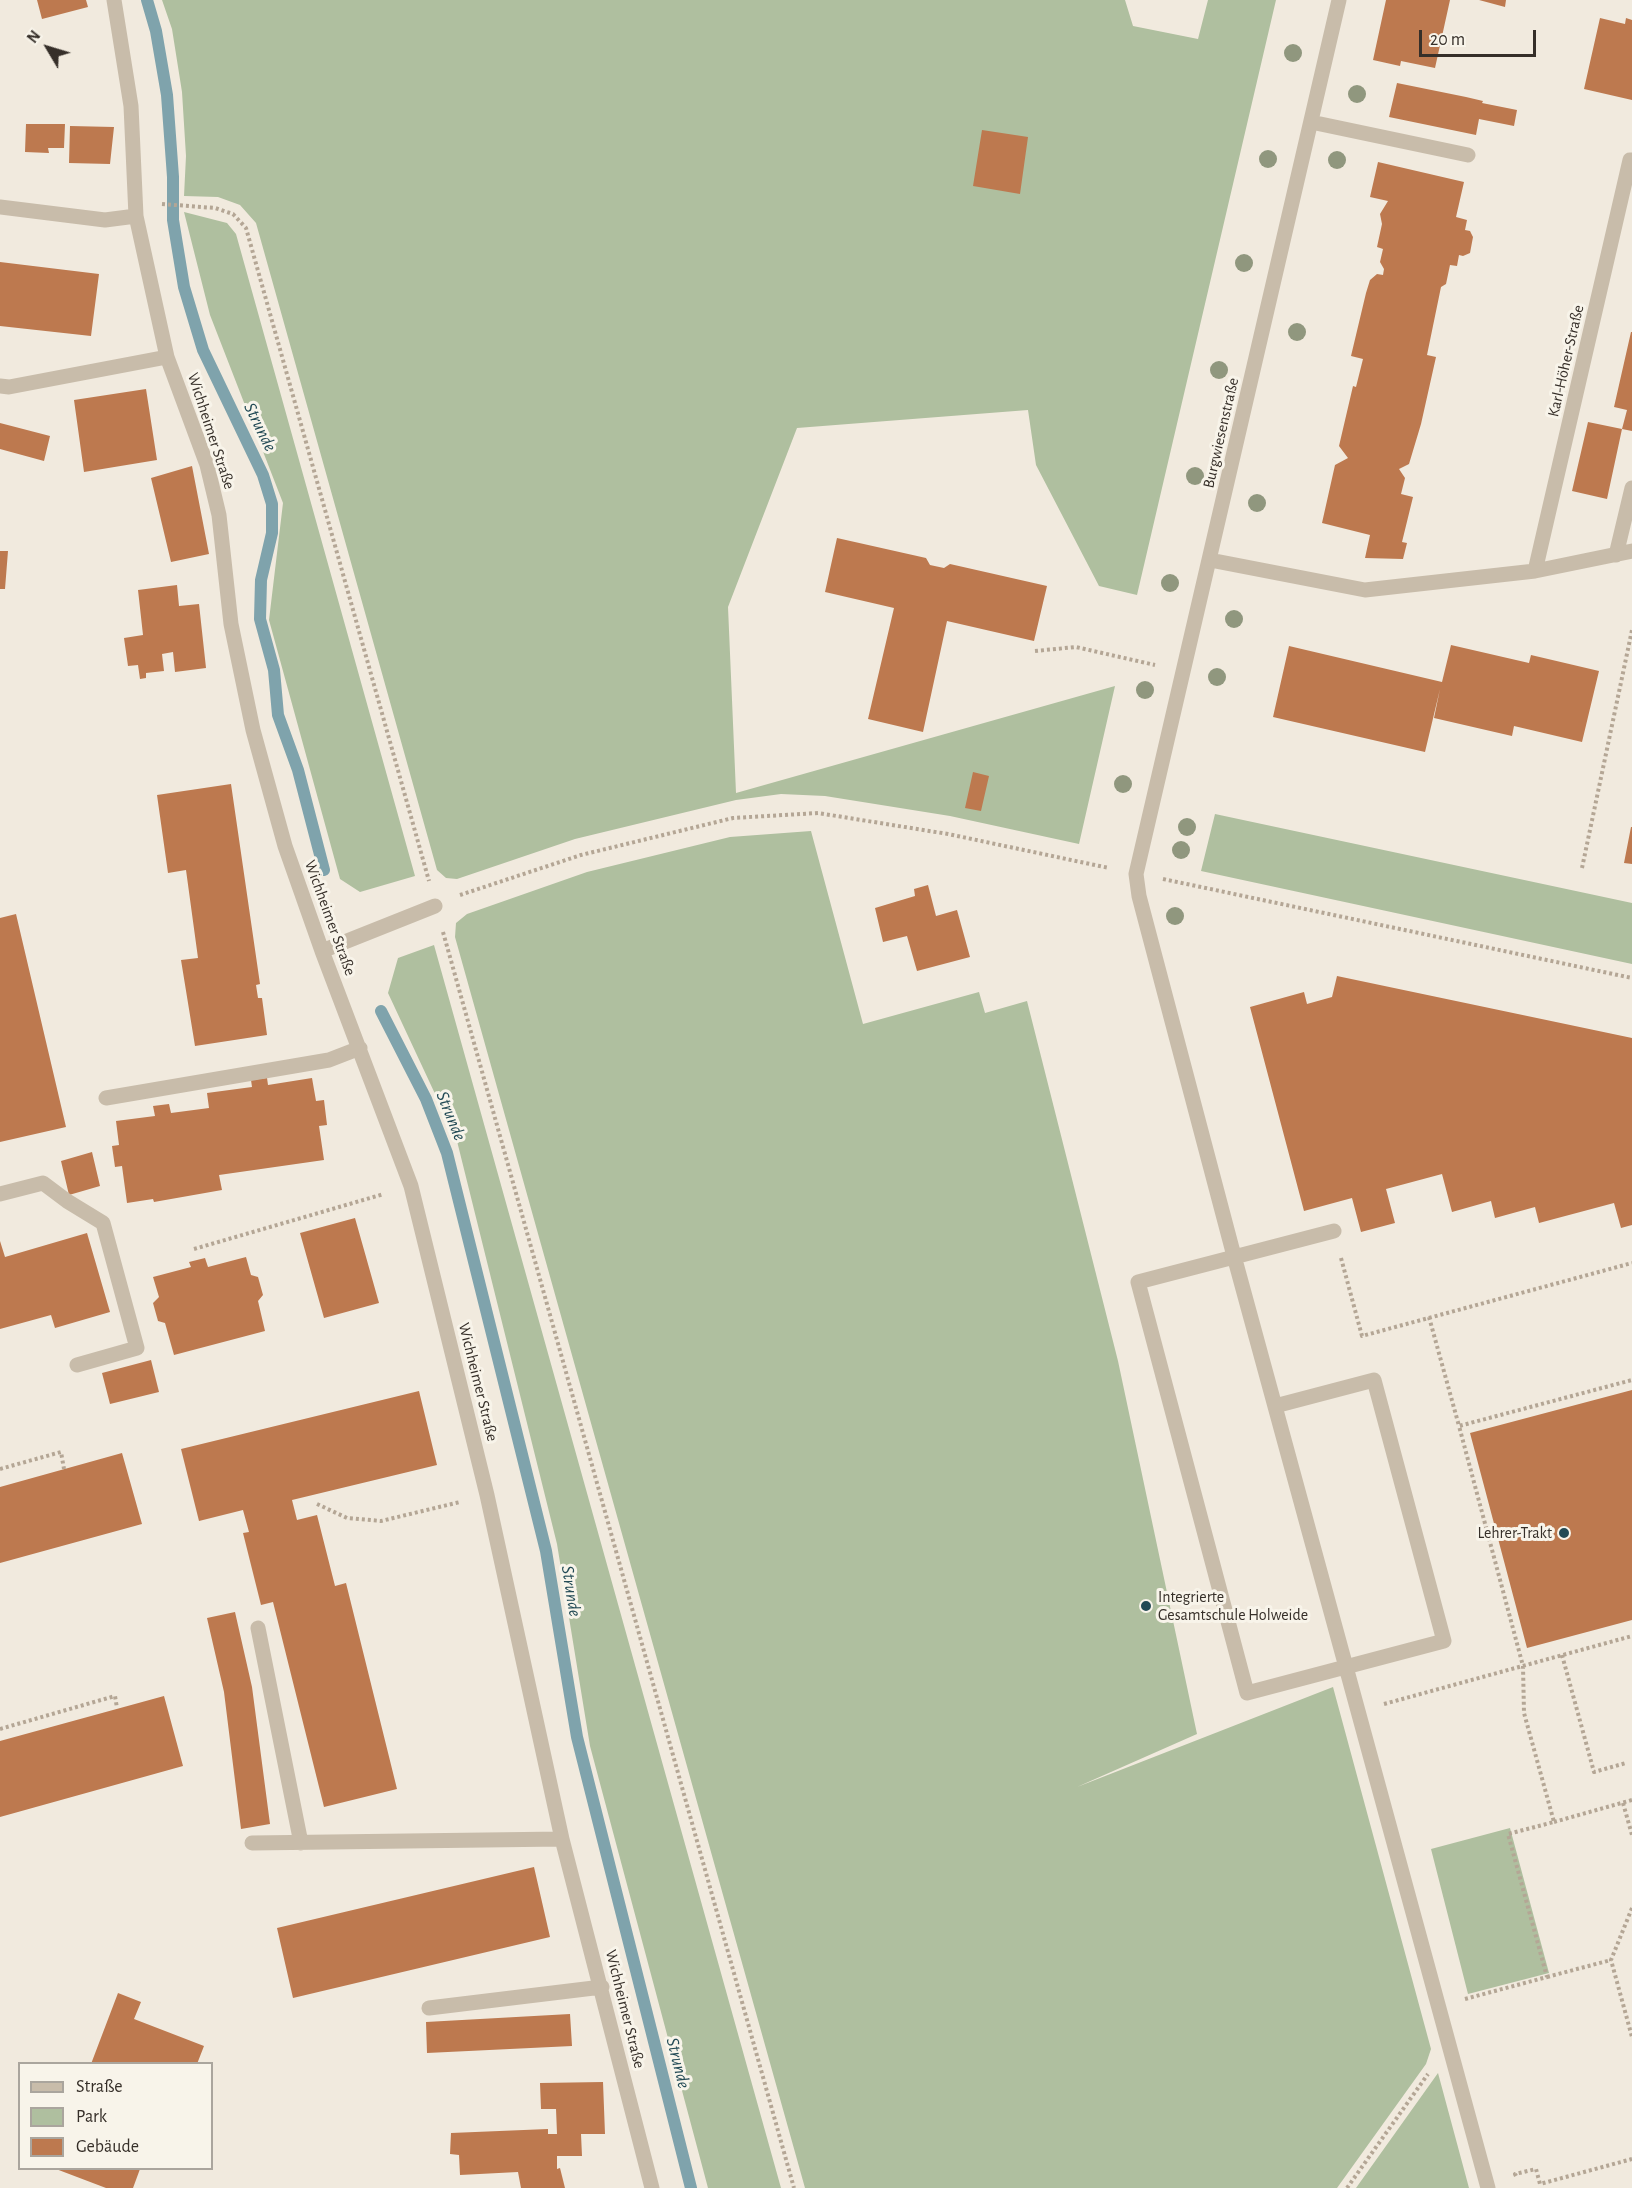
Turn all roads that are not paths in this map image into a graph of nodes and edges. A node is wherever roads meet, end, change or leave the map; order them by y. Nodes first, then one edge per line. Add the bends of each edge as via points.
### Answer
1 (114, 0) edge
2 (1339, 0) edge
3 (1311, 122) junction
4 (1468, 155) dead end
5 (1632, 160) edge
6 (0, 207) edge
7 (136, 216) junction
8 (167, 357) junction
9 (0, 386) edge
10 (1632, 488) edge
11 (1632, 552) edge
12 (1616, 555) junction
13 (1210, 560) junction
14 (1535, 571) junction
15 (435, 906) road end
16 (322, 951) junction
17 (360, 1048) junction
18 (106, 1098) dead end
19 (0, 1194) edge
20 (1334, 1231) road end
21 (1234, 1256) junction
22 (77, 1365) dead end
23 (1275, 1406) junction
24 (258, 1628) dead end
25 (1346, 1667) junction
26 (562, 1839) junction
27 (301, 1843) junction
28 (252, 1844) dead end
29 (602, 1987) junction
30 (429, 2008) dead end
31 (652, 2188) edge
32 (1488, 2188) edge

1 - 7 street, Wichheimer Straße via 131,106
2 - 3 street, Burgwiesenstraße
3 - 4 street
3 - 13 street, Burgwiesenstraße
5 - 14 street, Karl-Höher-Straße
6 - 7 street via 105,219
7 - 8 street, Wichheimer Straße
8 - 9 street
8 - 16 street, Wichheimer Straße via 207,465 219,515 231,624 254,730 285,846
10 - 12 street
11 - 12 street
12 - 14 street
13 - 14 street via 1365,590
13 - 21 street, Burgwiesenstraße via 1136,874
15 - 16 street
16 - 17 street, Wichheimer Straße
17 - 18 street via 329,1060
17 - 26 street, Wichheimer Straße via 411,1186 487,1496
19 - 22 street via 43,1183 103,1223 137,1348
20 - 21 street
21 - 23 street
21 - 25 street via 1138,1282 1247,1693
23 - 25 street
23 - 25 street via 1374,1380 1377,1391 1444,1641
24 - 27 street
25 - 32 street
26 - 27 street
26 - 29 street, Wichheimer Straße
27 - 28 street
29 - 30 street
29 - 31 street, Wichheimer Straße

